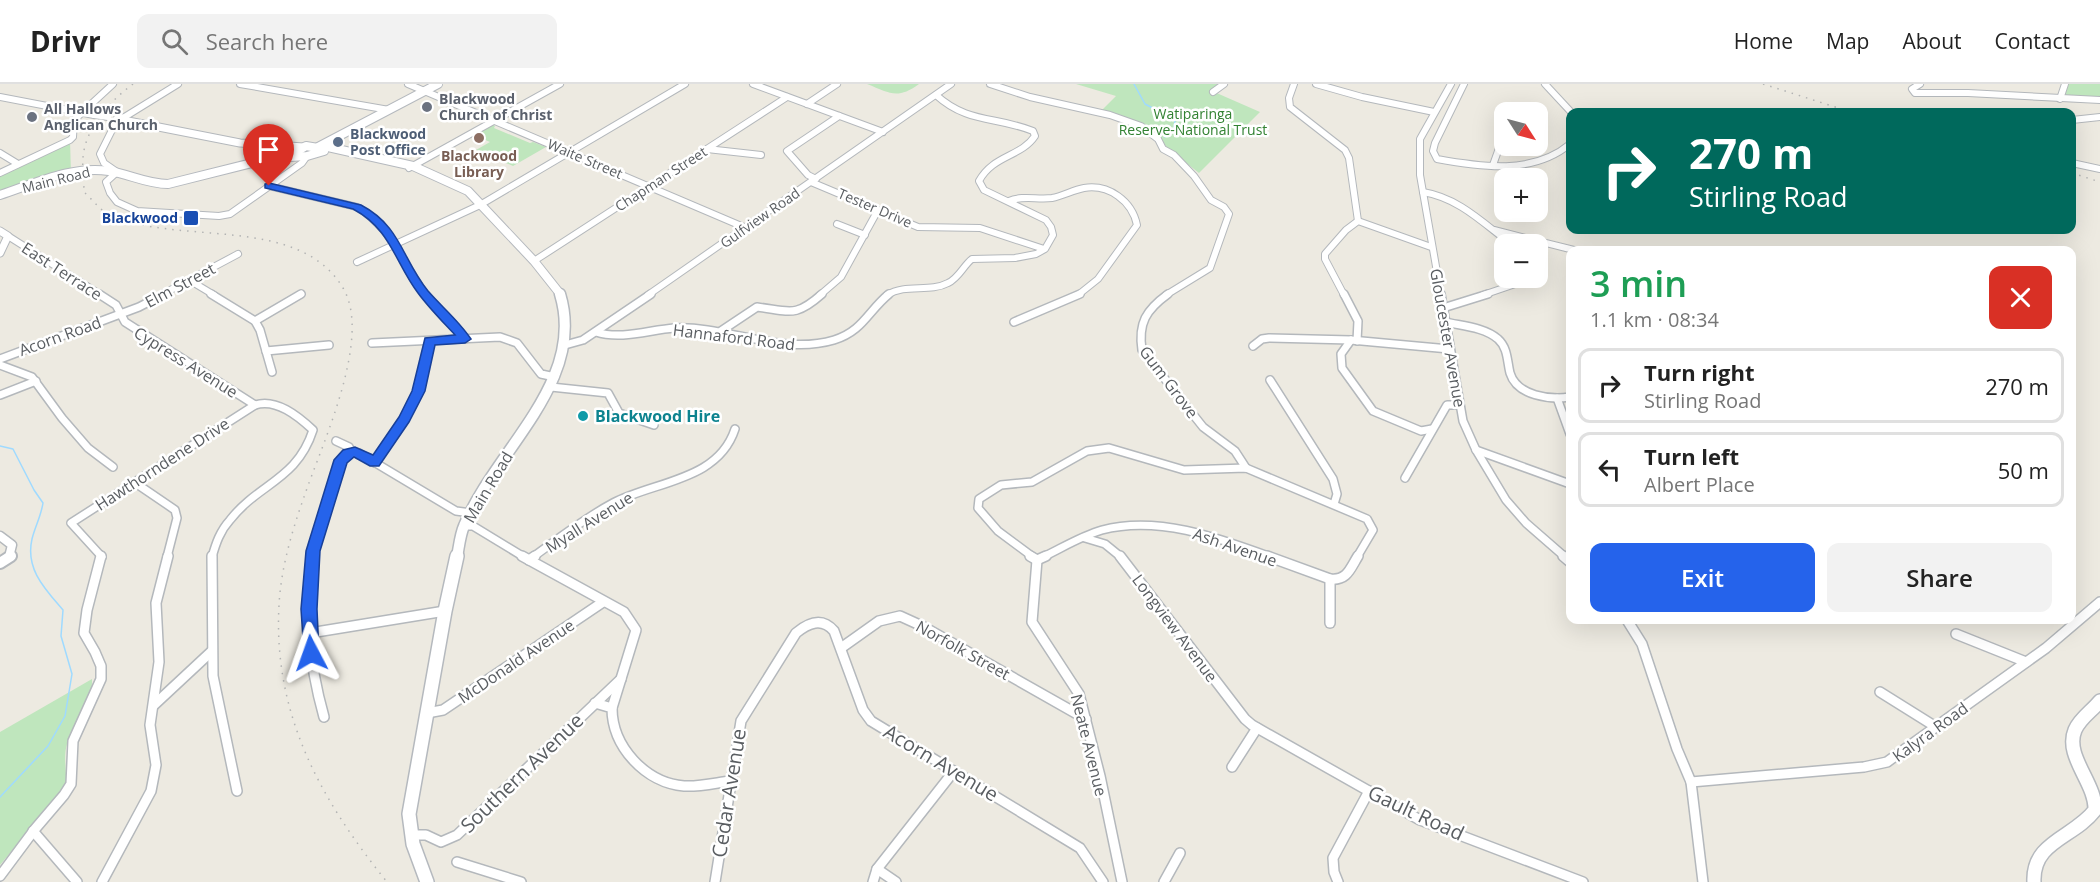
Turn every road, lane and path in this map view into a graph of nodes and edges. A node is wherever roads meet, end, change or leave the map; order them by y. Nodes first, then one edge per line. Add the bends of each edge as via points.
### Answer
1 (113, 84) edge
2 (178, 84) edge
3 (240, 84) edge
4 (408, 84) edge
5 (438, 84) edge
6 (560, 84) edge
7 (685, 84) edge
8 (753, 84) edge
9 (837, 84) edge
10 (951, 84) edge
11 (990, 84) edge
12 (1224, 84) edge
13 (1294, 84) edge
14 (1316, 84) edge
15 (1450, 84) edge
16 (1464, 84) edge
17 (1545, 84) edge
18 (1920, 84) edge
19 (2066, 84) edge
20 (1331, 86) edge
21 (425, 91) junction
22 (1213, 92) dead end
23 (936, 95) junction
24 (0, 96) edge
25 (787, 97) junction
26 (2060, 99) junction
27 (2100, 100) edge
28 (807, 104) junction
29 (1567, 108) edge
30 (387, 110) junction
31 (81, 112) junction
32 (1434, 112) junction
33 (839, 116) junction
34 (2100, 117) edge
35 (120, 120) junction
36 (494, 120) junction
37 (2076, 120) edge
38 (883, 132) junction
39 (329, 144) junction
40 (1566, 147) edge
41 (706, 149) junction
42 (306, 150) junction
43 (0, 153) edge
44 (569, 153) junction
45 (760, 155) dead end
46 (1496, 156) edge
47 (18, 164) junction
48 (2076, 164) edge
49 (1493, 165) junction
50 (411, 167) junction
51 (2100, 169) edge
52 (0, 172) edge
53 (117, 172) junction
54 (814, 181) junction
55 (269, 186) junction
56 (649, 187) junction
57 (1423, 192) junction
58 (0, 195) edge
59 (1009, 201) junction
60 (479, 204) junction
61 (878, 210) junction
62 (1358, 221) junction
63 (837, 224) dead end
64 (746, 228) junction
65 (1491, 229) junction
66 (0, 231) edge
67 (1498, 234) edge
68 (865, 235) junction
69 (8, 236) junction
70 (396, 245) junction
71 (1431, 247) junction
72 (1566, 248) edge
73 (1044, 249) junction
74 (0, 253) edge
75 (238, 254) dead end
76 (534, 261) junction
77 (357, 262) dead end
78 (189, 280) junction
79 (1507, 288) edge
80 (301, 294) dead end
81 (1443, 308) junction
82 (121, 314) junction
83 (255, 321) junction
84 (1014, 322) dead end
85 (1445, 322) junction
86 (721, 331) junction
87 (596, 332) junction
88 (465, 339) junction
89 (1354, 340) junction
90 (429, 341) junction
91 (372, 343) dead end
92 (329, 345) dead end
93 (565, 345) junction
94 (1253, 346) dead end
95 (1449, 349) junction
96 (266, 351) junction
97 (0, 359) edge
98 (0, 365) edge
99 (272, 372) dead end
100 (555, 377) junction
101 (1270, 380) dead end
102 (36, 381) junction
103 (550, 387) junction
104 (0, 395) edge
105 (1566, 397) edge
106 (1557, 398) junction
107 (255, 405) junction
108 (1459, 405) junction
109 (654, 425) dead end
110 (1566, 426) edge
111 (735, 429) dead end
112 (1432, 429) junction
113 (336, 441) dead end
114 (1476, 450) junction
115 (352, 452) junction
116 (375, 463) junction
117 (112, 467) dead end
118 (1246, 468) junction
119 (1405, 478) dead end
120 (134, 482) junction
121 (1566, 483) edge
122 (1334, 504) junction
123 (471, 513) junction
124 (464, 526) junction
125 (0, 536) edge
126 (1085, 538) junction
127 (1566, 558) edge
128 (1037, 560) junction
129 (529, 561) junction
130 (0, 563) edge
131 (1330, 579) junction
132 (603, 602) junction
133 (2100, 602) edge
134 (445, 611) junction
135 (813, 621) joint
136 (2076, 621) edge
137 (1330, 623) dead end
138 (1630, 624) edge
139 (2073, 624) edge
140 (310, 633) junction
141 (1956, 634) dead end
142 (841, 648) junction
143 (212, 651) junction
144 (2026, 662) junction
145 (622, 677) junction
146 (1880, 692) dead end
147 (2100, 701) edge
148 (595, 703) junction
149 (153, 705) junction
150 (612, 708) junction
151 (427, 713) junction
152 (324, 717) dead end
153 (1086, 719) junction
154 (1936, 727) junction
155 (1257, 728) junction
156 (1232, 767) dead end
157 (954, 771) junction
158 (730, 781) junction
159 (1691, 782) junction
160 (237, 791) dead end
161 (1369, 791) junction
162 (33, 831) junction
163 (412, 835) junction
164 (1180, 853) dead end
165 (457, 862) dead end
166 (877, 869) junction
167 (0, 876) edge
168 (1336, 881) edge
169 (77, 882) edge
170 (102, 882) edge
171 (427, 882) edge
172 (521, 882) edge
173 (715, 882) edge
174 (873, 882) edge
175 (896, 882) edge
176 (1103, 882) edge
177 (1122, 882) edge
178 (1164, 882) edge
179 (1582, 882) edge
180 (1703, 882) edge
181 (2034, 882) edge

1 - 31 street
2 - 35 street
3 - 30 street
4 - 21 street, Waite Street
5 - 21 main road
6 - 36 street
7 - 44 street
8 - 25 street
9 - 28 street
10 - 23 street, Gulfview Road
11 - 118 street, Gum Grove via 1129,121 1150,132 1194,176 1211,200 1229,214 1210,268 1176,286 1157,302 1144,318 1139,342 1203,427 1240,456
12 - 22 street
13 - 62 street via 1290,107 1340,145 1349,158
14 - 20 street
15 - 32 street, Gloucester Avenue
16 - 49 street via 1433,151 1437,159
17 - 29 street
18 - 26 street via 1912,88 1918,94
19 - 26 street
20 - 32 street
21 - 30 main road
21 - 36 street, Waite Street
23 - 38 street, Gulfview Road
23 - 59 street via 968,118 1011,123 1033,131 1031,142 982,172 979,181 984,190
24 - 31 street
25 - 28 street
25 - 41 street, Chapman Street
26 - 27 street
28 - 33 street
30 - 39 main road
30 - 42 main road
31 - 35 street, bridge
31 - 47 street via 74,120 70,140
32 - 57 street, Gloucester Avenue via 1420,139
33 - 38 street
33 - 54 street via 787,150
34 - 37 street
35 - 42 street via 240,143
35 - 53 street via 113,124 100,154 104,163
36 - 44 street, Waite Street
36 - 50 street
38 - 54 street, Gulfview Road
39 - 42 main road, Main Road
39 - 50 main road, Main Road
40 - 49 street via 1544,161
41 - 45 street
41 - 56 street, Chapman Street
42 - 50 main road, Main Road
42 - 53 main road, Main Road via 160,185
42 - 55 street via 297,166
43 - 47 street
44 - 56 street, Waite Street
44 - 60 street
46 - 49 street
47 - 52 street
48 - 51 street
50 - 60 main road, Main Road via 468,191
53 - 55 street via 106,182 110,197 127,207 159,216 224,216
53 - 58 main road, Main Road via 80,171
54 - 61 street, Tester Drive
54 - 64 street, Gulfview Road
55 - 70 street via 357,207 383,225
56 - 64 street, Waite Street
56 - 76 street, Chapman Street
57 - 65 street via 1452,201
57 - 71 street, Gloucester Avenue
59 - 73 street via 1051,225 1052,239
59 - 84 street via 1097,188 1119,196 1134,212 1137,225 1098,279 1070,301
60 - 70 street
60 - 76 main road, Main Road
61 - 68 street
61 - 73 street, Tester Drive via 918,227 980,228
62 - 71 street
62 - 89 street via 1325,254 1358,321
63 - 68 street
64 - 87 street, Gulfview Road
65 - 67 street
65 - 72 street
66 - 69 street, East Terrace
68 - 86 street via 841,278 805,309 796,312 757,307
69 - 74 street
69 - 82 street, East Terrace via 116,305
70 - 77 street
70 - 88 street via 422,291
71 - 81 street, Gloucester Avenue
73 - 86 street, Hannaford Road via 1021,258 972,259 945,285 898,289 882,300 873,315 856,330 827,342 789,344
75 - 78 street, Elm Street
76 - 93 main road, Main Road via 560,293 566,313
78 - 82 street, Elm Street
78 - 83 street
79 - 81 street
80 - 83 street
81 - 85 street, Gloucester Avenue
82 - 97 street, Acorn Road
82 - 107 street, Cypress Avenue via 124,322
83 - 96 street
85 - 95 street, Gloucester Avenue
85 - 106 street via 1498,338 1505,348 1513,381 1536,394
86 - 87 street, Hannaford Road via 665,328 607,336
87 - 93 street, Gulfview Road
88 - 90 street
88 - 100 street via 511,340 541,374
89 - 94 street via 1269,338
89 - 95 street
89 - 112 street via 1341,354 1342,368 1373,411 1421,431
90 - 91 street
90 - 116 street via 418,391
92 - 96 street
93 - 100 main road, Main Road
95 - 108 street, Gloucester Avenue
96 - 99 street
98 - 102 street
100 - 103 main road, Main Road
101 - 122 street via 1333,479 1337,494
102 - 104 street
102 - 117 street via 88,448
103 - 109 street via 608,393 619,412
103 - 123 main road, Main Road
105 - 106 street
106 - 110 street
107 - 120 street, Hawthorndene Drive
107 - 143 street, Cypress Avenue via 261,401 272,403 308,425 312,436 302,459 233,514 214,543
108 - 112 street via 1447,405
108 - 114 street, Gloucester Avenue
111 - 129 street, Myall Avenue via 729,446 706,467 642,490 598,512
112 - 119 street
113 - 115 street
114 - 121 street
114 - 127 street, Gloucester Avenue via 1506,500
115 - 116 street
115 - 140 street via 341,460 315,542
116 - 123 street via 456,511
118 - 122 street, Gum Grove
118 - 128 street via 1184,470 1099,447 1066,460 1029,483 990,489 979,499 978,508 1006,540
120 - 149 street via 175,510 177,518 156,603 159,662
120 - 162 street, Hawthorndene Drive via 71,525 102,560 84,633 98,653 100,689 73,740 73,777 67,790
122 - 131 street, Gum Grove via 1368,519 1373,530 1345,577
123 - 124 main road, Main Road
124 - 129 street via 473,526
124 - 134 main road, Main Road
125 - 130 street via 12,545 11,556
126 - 128 street, Ash Avenue
126 - 131 street, Ash Avenue via 1111,528 1184,530
126 - 155 street, Longview Avenue via 1106,544 1119,554 1245,719
128 - 153 street, Neate Avenue via 1032,622 1079,694
129 - 132 street
131 - 137 street
132 - 145 street, Southern Avenue via 624,612 636,630
132 - 151 street, McDonald Avenue via 443,710
133 - 136 street, Kalyra Road
134 - 140 street
134 - 151 main road, Main Road
135 - 142 street, Acorn Avenue via 829,625
135 - 158 street, Cedar Avenue via 796,633 744,713
138 - 159 street via 1642,644
139 - 144 street, Kalyra Road
140 - 152 street via 316,691
141 - 144 street
142 - 153 street, Norfolk Street via 879,621 900,616
142 - 157 street, Acorn Avenue via 863,710 871,721
143 - 149 street
143 - 160 street via 213,676
144 - 154 street, Kalyra Road
145 - 148 street, Southern Avenue
145 - 150 street, Southern Avenue
146 - 154 street
147 - 181 main road via 2074,730 2073,738 2096,792 2097,806 2091,817 2040,853 2034,866
148 - 150 street
148 - 163 street, Southern Avenue via 457,835 441,842 426,835
149 - 170 street via 150,725 155,777
150 - 158 street via 611,716 626,754 654,778 682,786
151 - 163 main road, Main Road via 409,814
153 - 177 street, Neate Avenue
154 - 159 street, Kalyra Road via 1887,762 1874,766
155 - 156 street
155 - 161 street, Gault Road
157 - 166 street
157 - 176 street, Acorn Avenue via 1080,848
158 - 173 street, Cedar Avenue
159 - 180 street
161 - 168 street via 1333,858
161 - 179 street, Gault Road via 1420,819
162 - 167 street
162 - 169 street
163 - 171 main road, Main Road
164 - 178 street
165 - 172 street
166 - 174 street
166 - 175 street

